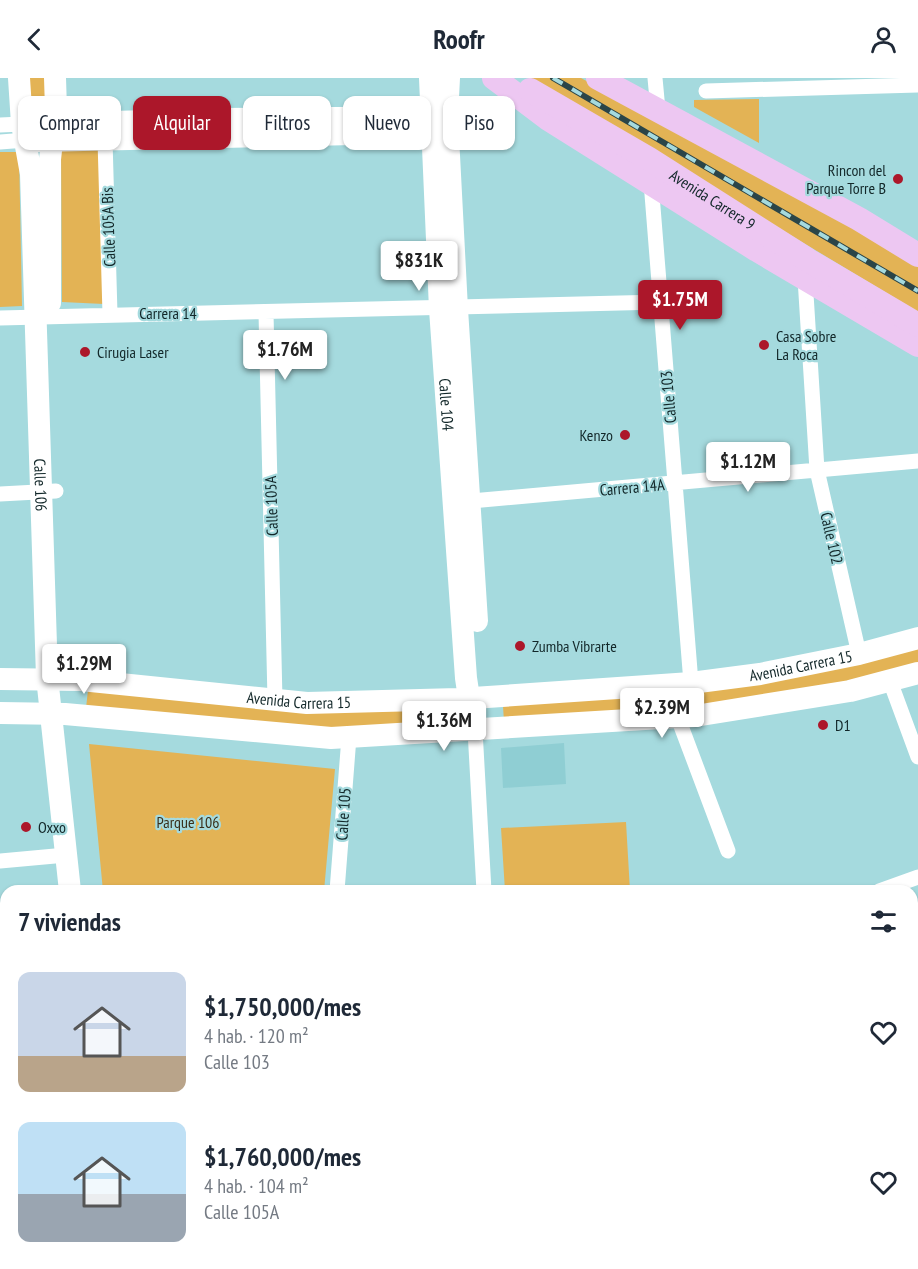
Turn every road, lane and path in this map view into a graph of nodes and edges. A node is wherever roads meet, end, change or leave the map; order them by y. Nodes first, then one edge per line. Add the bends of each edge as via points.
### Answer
1 (19, 78) edge
2 (55, 78) edge
3 (430, 78) edge
4 (449, 78) edge
5 (494, 78) edge
6 (507, 78) edge
7 (655, 78) edge
8 (607, 79) edge
9 (918, 85) edge
10 (706, 91) dead end
11 (54, 96) edge
12 (658, 110) junction
13 (440, 125) junction
14 (242, 127) junction
15 (16, 130) edge
16 (121, 130) edge
17 (121, 138) edge
18 (0, 142) edge
19 (52, 150) edge
20 (105, 150) edge
21 (651, 182) junction
22 (859, 219) junction
23 (918, 244) edge
24 (918, 255) edge
25 (806, 278) junction
26 (661, 302) junction
27 (448, 309) junction
28 (266, 313) junction
29 (110, 314) junction
30 (43, 317) junction
31 (0, 318) edge
32 (918, 325) edge
33 (918, 345) edge
34 (918, 461) edge
35 (817, 470) junction
36 (675, 483) junction
37 (49, 492) junction
38 (0, 494) edge
39 (462, 502) junction
40 (918, 638) edge
41 (859, 654) junction
42 (918, 673) edge
43 (55, 678) junction
44 (0, 679) edge
45 (890, 681) junction
46 (691, 683) junction
47 (474, 698) junction
48 (276, 700) junction
49 (0, 713) edge
50 (58, 714) junction
51 (678, 718) junction
52 (475, 730) junction
53 (350, 736) junction
54 (918, 757) edge
55 (728, 851) dead end
56 (66, 855) junction
57 (0, 861) edge
58 (918, 877) edge
59 (69, 885) edge
60 (83, 885) edge
61 (338, 885) edge
62 (484, 885) edge
63 (896, 885) edge

1 - 15 main road, Calle 106
2 - 11 main road, Calle 106
3 - 13 main road, Calle 104
4 - 13 main road, Calle 104
5 - 21 main road via 547,118
6 - 32 main road, Avenida Carrera 9 via 649,159 808,261
7 - 12 street
8 - 12 main road
9 - 10 street
12 - 22 main road
13 - 14 main road
13 - 27 main road, Calle 104
14 - 16 main road
14 - 17 main road
15 - 18 street
15 - 30 main road, Calle 106 via 31,174
19 - 30 main road, Calle 106
20 - 29 street, Calle 105A Bis
21 - 25 main road
21 - 26 street, Calle 103
22 - 23 main road
22 - 24 main road
25 - 33 main road
25 - 35 street, Calle 102
26 - 27 street, Carrera 14
26 - 36 street, Calle 103
27 - 28 street, Carrera 14
27 - 39 main road, Calle 104
28 - 29 street, Carrera 14
28 - 48 street, Calle 105A
29 - 30 street, Carrera 14
30 - 31 street, Carrera 14
30 - 37 main road, Calle 106
34 - 35 street, Carrera 14A
35 - 36 street, Carrera 14A
35 - 41 street, Calle 102
36 - 39 street, Carrera 14A
36 - 46 street, Calle 103
37 - 38 street
37 - 43 main road, Calle 106
39 - 47 main road, Calle 104
40 - 41 main road, Avenida Carrera 15
41 - 46 main road, Avenida Carrera 15
42 - 45 main road, Avenida Carrera 15
43 - 44 main road, Avenida Carrera 15
43 - 48 main road, Avenida Carrera 15
43 - 50 main road, Calle 106
45 - 51 main road, Avenida Carrera 15 via 793,702
45 - 54 street
46 - 47 main road, Avenida Carrera 15
47 - 48 main road, Avenida Carrera 15 via 329,704
47 - 52 main road, Calle 104
49 - 50 main road, Avenida Carrera 15
50 - 53 main road, Avenida Carrera 15 via 308,737
50 - 56 main road, Calle 106
50 - 60 main road, Calle 106
51 - 52 main road, Avenida Carrera 15
51 - 55 street
52 - 53 main road, Avenida Carrera 15
52 - 62 street, Calle 104
53 - 61 street, Calle 105
56 - 57 street
56 - 59 main road, Calle 106
58 - 63 street

